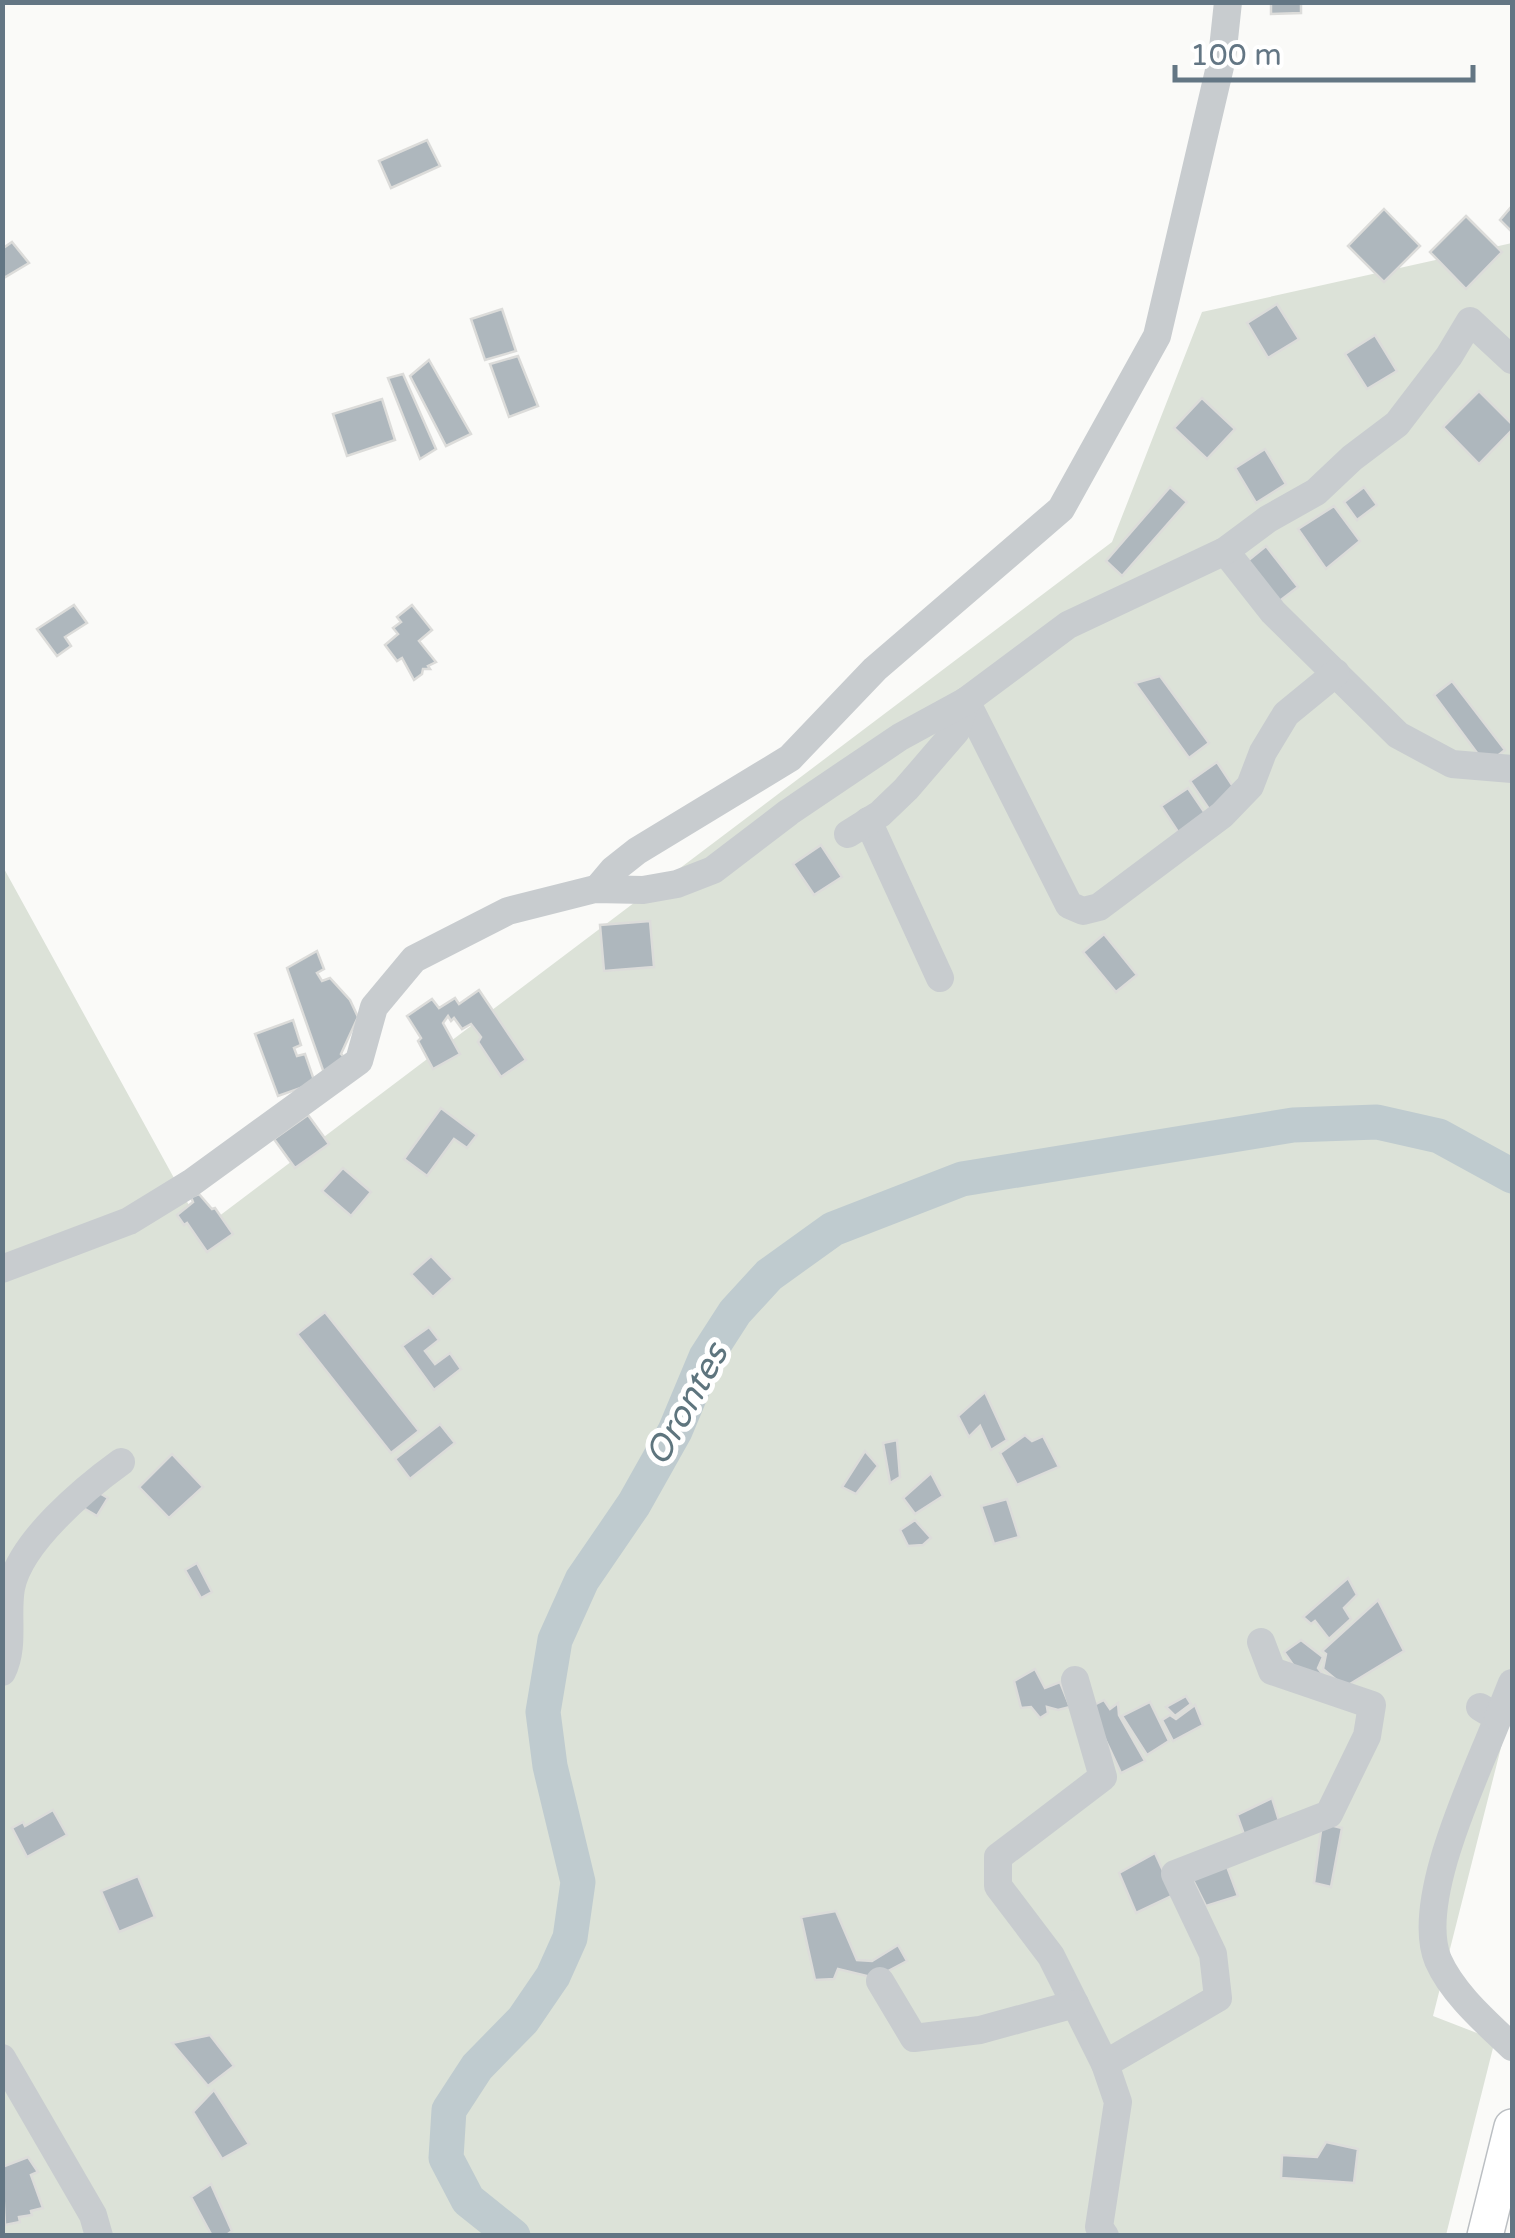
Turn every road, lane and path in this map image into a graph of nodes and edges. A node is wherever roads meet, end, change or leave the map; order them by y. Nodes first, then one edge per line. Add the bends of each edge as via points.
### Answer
1 (1228, 2) edge
2 (1512, 360) edge
3 (1225, 550) junction
4 (1336, 673) junction
5 (966, 701) junction
6 (1512, 769) edge
7 (597, 890) junction
8 (940, 978) dead end
9 (2, 1269) edge
10 (121, 1462) dead end
11 (1261, 1642) dead end
12 (2, 1672) edge
13 (1075, 1680) dead end
14 (1512, 1683) edge
15 (880, 1981) dead end
16 (1075, 2004) junction
17 (1512, 2047) edge
18 (2, 2058) edge
19 (1105, 2064) junction
20 (1512, 2127) edge
21 (99, 2236) edge
22 (1105, 2236) edge
23 (1485, 2236) edge

1 - 7 street via 1222,58 1157,336 1061,509 876,669 790,758 637,852
2 - 3 street via 1470,321 1397,424 1316,492
3 - 4 street via 1273,612
3 - 5 street via 1068,625
4 - 5 street via 1286,714 1250,786 1222,815 1099,907 1083,911 1069,905
4 - 6 street via 1398,736 1452,764
5 - 7 street via 900,737 713,870 644,890
5 - 8 street via 956,731 906,790 858,828
7 - 9 street via 508,911 414,959 374,1006 359,1061 129,1221
10 - 12 street via 90,1484 22,1558 11,1588
11 - 19 street via 1272,1671 1372,1705 1367,1736 1329,1814 1175,1874 1213,1954 1218,1998
13 - 16 street via 1103,1777 998,1856 998,1886 1050,1956
14 - 17 street via 1489,1712 1430,1931 1438,1961 1462,1997
15 - 16 street via 914,2038 980,2030
16 - 19 street
18 - 21 street
19 - 22 street via 1118,2102 1100,2227
20 - 23 main road

